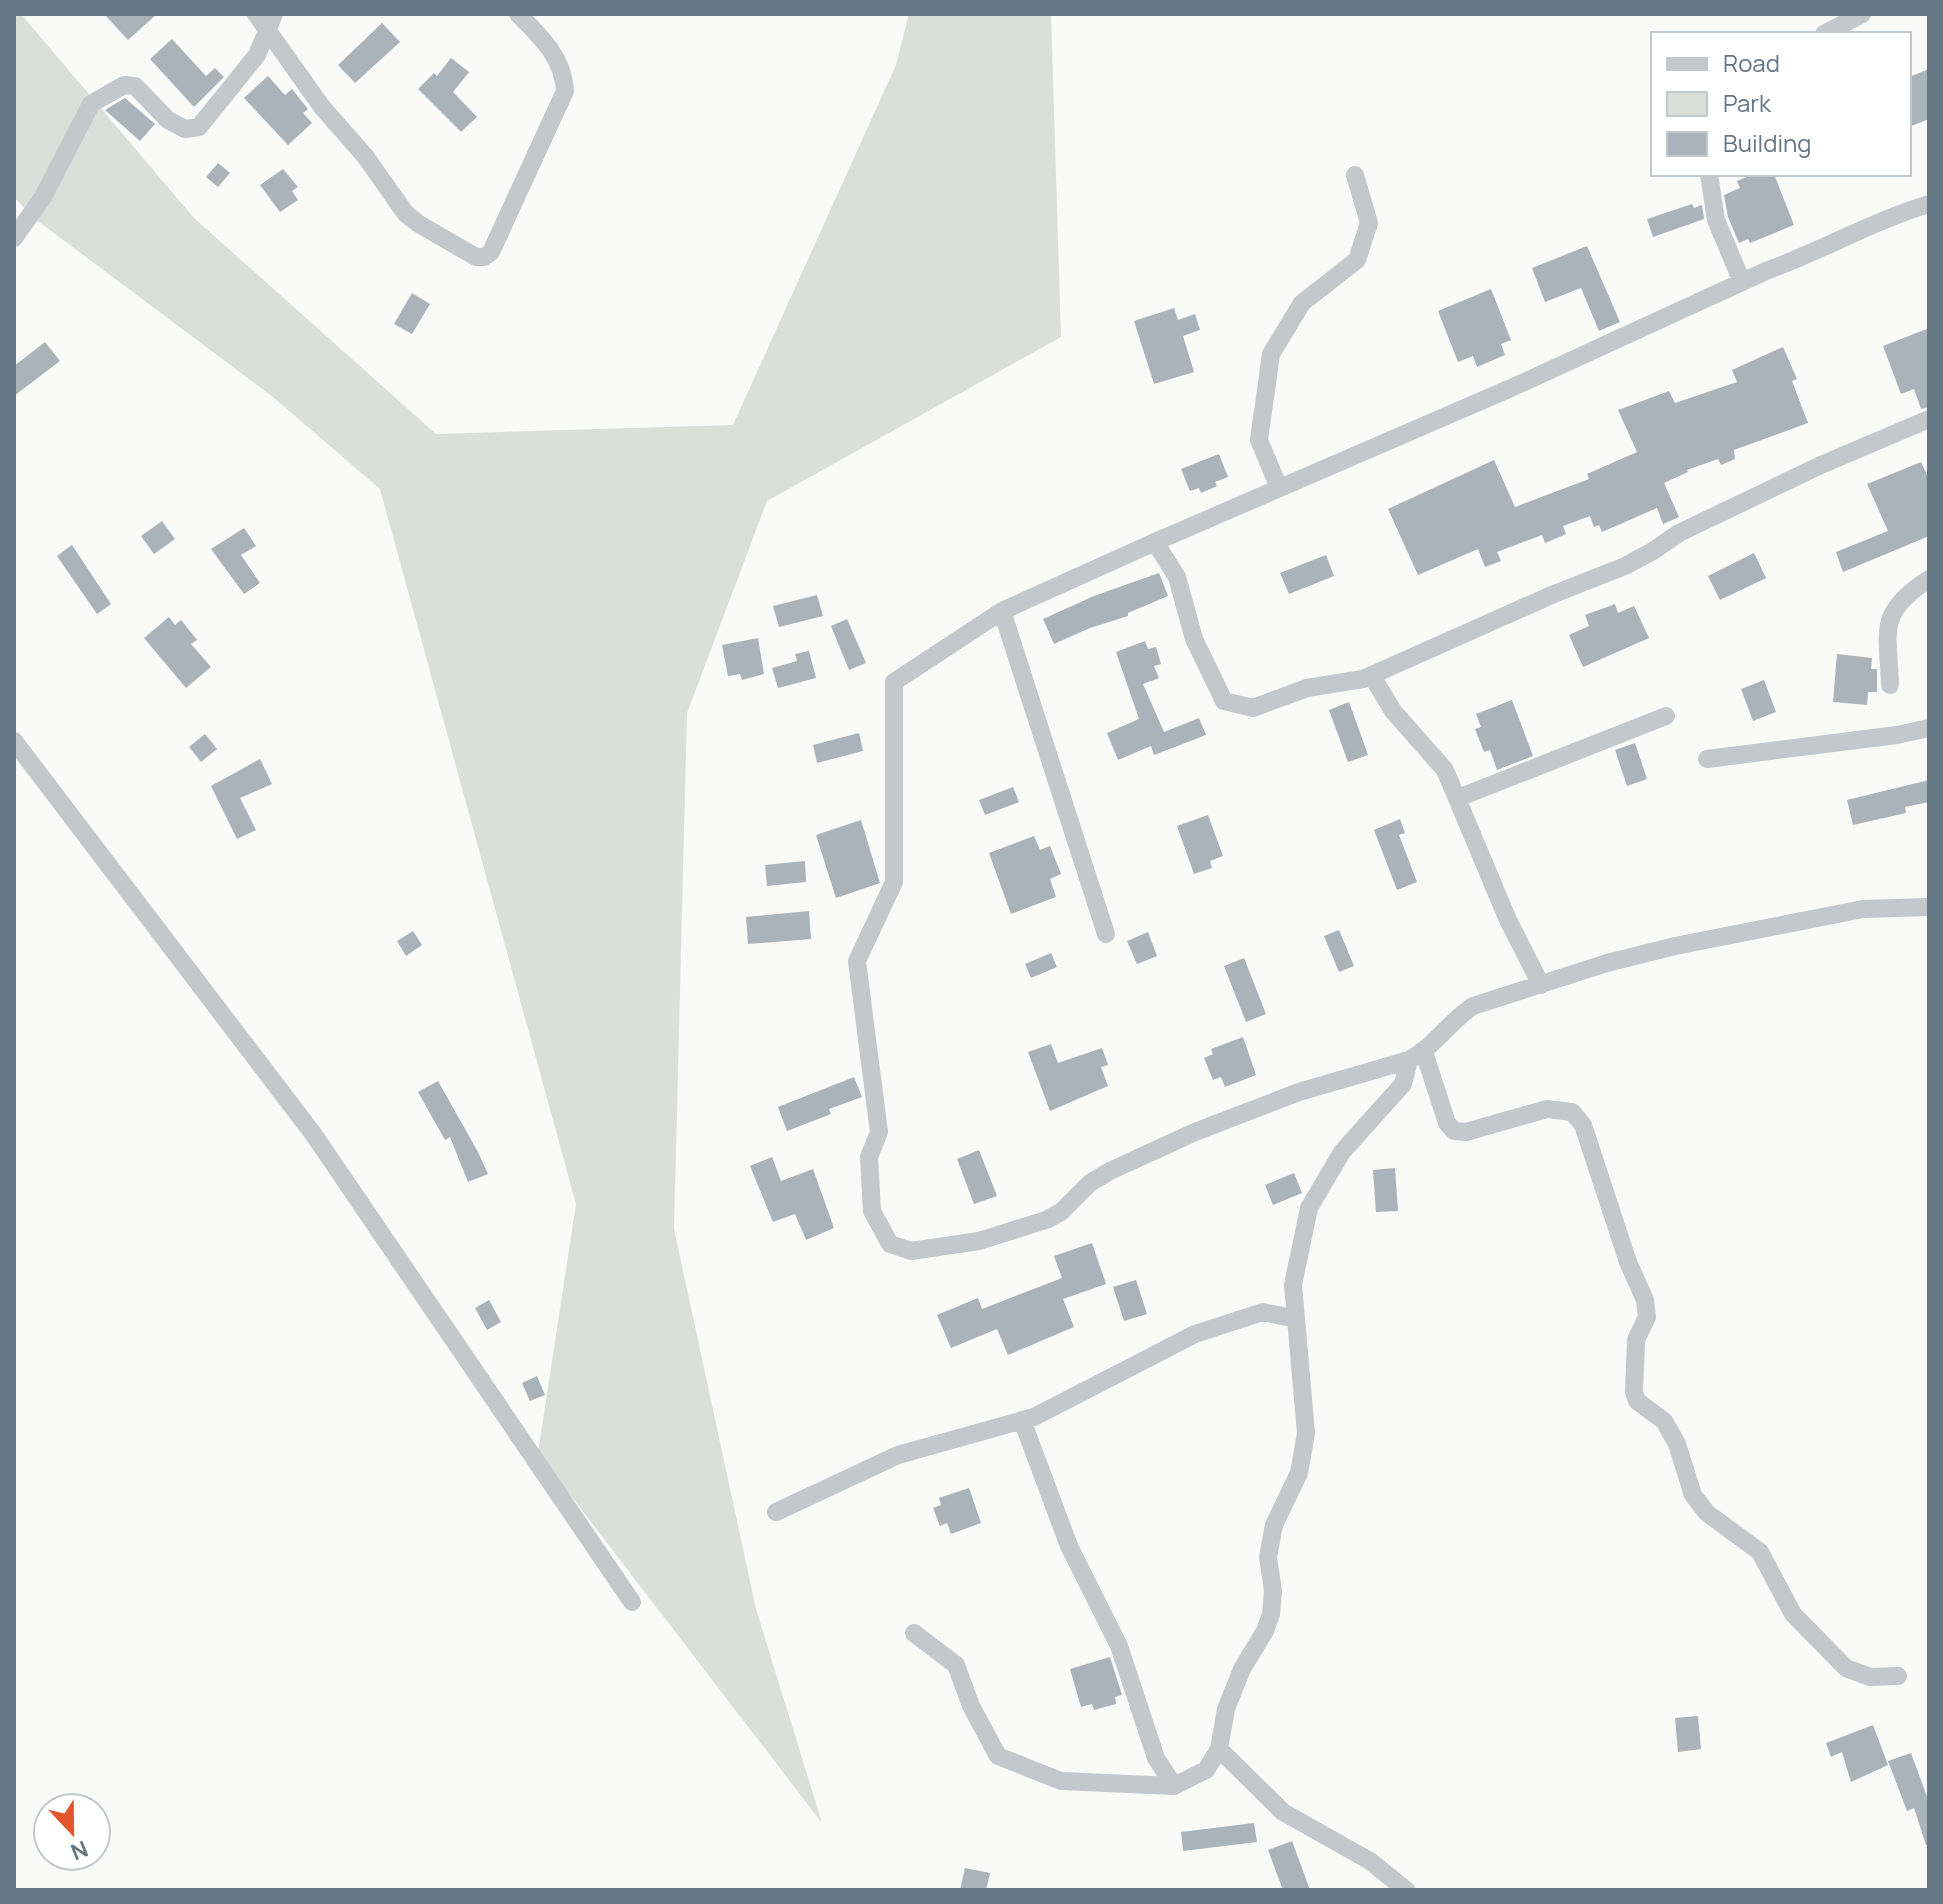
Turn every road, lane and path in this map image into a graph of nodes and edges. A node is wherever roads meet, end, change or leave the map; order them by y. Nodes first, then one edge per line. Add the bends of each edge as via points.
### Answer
1 (256, 14) edge
2 (518, 14) edge
3 (1862, 14) edge
4 (271, 22) edge
5 (1828, 32) edge
6 (1355, 175) dead end
7 (1709, 176) edge
8 (1929, 204) edge
9 (14, 238) edge
10 (1742, 282) junction
11 (1929, 419) edge
12 (1279, 488) junction
13 (1155, 542) junction
14 (1929, 579) edge
15 (1002, 611) junction
16 (1372, 676) junction
17 (1890, 685) dead end
18 (1666, 716) dead end
19 (1929, 728) edge
20 (14, 741) edge
21 (1707, 759) dead end
22 (1458, 798) junction
23 (1929, 907) edge
24 (1106, 934) dead end
25 (1541, 985) junction
26 (1417, 1056) junction
27 (1296, 1319) junction
28 (1022, 1420) junction
29 (776, 1512) dead end
30 (632, 1602) dead end
31 (914, 1633) dead end
32 (1898, 1676) dead end
33 (1219, 1749) junction
34 (1174, 1786) junction
35 (1406, 1890) edge

1 - 4 street
2 - 4 street via 550,46 565,91 491,252 484,257 406,214 322,107
3 - 5 street
4 - 9 street via 257,55 199,127 185,129 168,120 135,86 124,85 91,104 43,197
6 - 12 street via 1369,223 1357,260 1302,303 1271,354 1259,440
7 - 10 street via 1716,220
8 - 10 street
10 - 12 street
11 - 16 street via 1679,533 1625,566
12 - 13 street
13 - 15 street
13 - 16 street via 1177,577 1194,639 1224,701 1253,708 1307,688
14 - 17 street via 1905,595 1887,621
15 - 24 street
15 - 26 street via 894,682 894,882 857,961 879,1132 869,1157 872,1211 890,1244 911,1251 979,1241 1046,1220 1110,1171 1195,1132 1299,1092
16 - 22 street via 1393,711 1445,770
18 - 22 street
19 - 21 street
20 - 30 street via 314,1135
22 - 25 street
23 - 25 street via 1863,909 1690,943
25 - 26 street via 1473,1006
26 - 27 street via 1403,1084 1342,1152 1309,1208 1293,1285
26 - 32 street via 1454,1131 1547,1109 1572,1112 1583,1125 1645,1300 1647,1317 1636,1340 1637,1401 1664,1421 1693,1495 1707,1513 1760,1552 1793,1614 1846,1668 1870,1677
27 - 28 street via 1263,1312 1195,1334
27 - 33 street via 1306,1433 1299,1473 1274,1525 1268,1557 1271,1614 1226,1709
28 - 29 street via 898,1455
28 - 34 street via 1069,1546 1119,1646 1156,1758
31 - 34 street via 956,1665 998,1756 1061,1781
33 - 34 street via 1206,1770
33 - 35 street via 1283,1812 1370,1861

